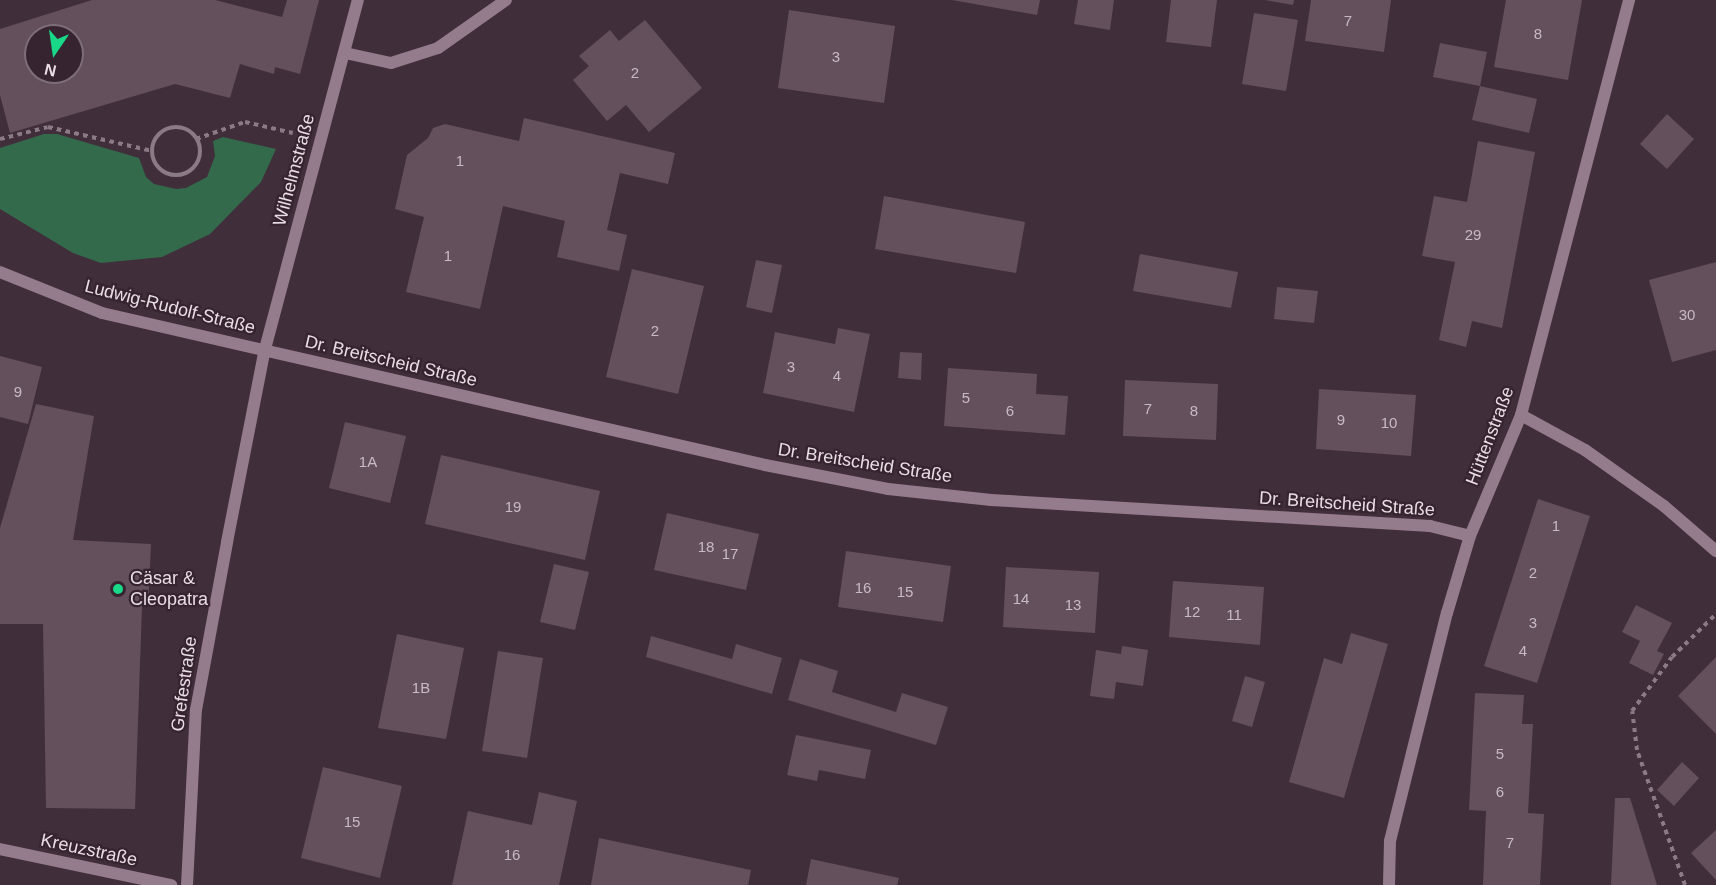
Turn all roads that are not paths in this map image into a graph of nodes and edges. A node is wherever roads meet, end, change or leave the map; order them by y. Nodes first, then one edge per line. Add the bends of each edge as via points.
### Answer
1 (358, 0) edge
2 (506, 0) edge
3 (1629, 0) edge
4 (345, 53) junction
5 (0, 272) edge
6 (265, 349) junction
7 (1521, 415) junction
8 (1470, 536) junction
9 (1716, 551) edge
10 (0, 849) edge
11 (171, 885) edge
12 (187, 885) edge
13 (1389, 885) edge

1 - 4 street, Wilhelmstraße
2 - 4 street via 438,48 391,63
3 - 7 street, Hüttenstraße
4 - 6 street, Wilhelmstraße
5 - 6 street, Ludwig-Rudolf-Straße via 102,313
6 - 8 street, Dr. Breitscheid Straße via 765,465 888,489 991,500 1430,526
6 - 12 street, Grefestraße via 196,710
7 - 8 street, Hüttenstraße
7 - 9 street via 1585,450 1664,506
8 - 13 street, Hüttenstraße via 1390,841
10 - 11 street, Kreuzstraße

